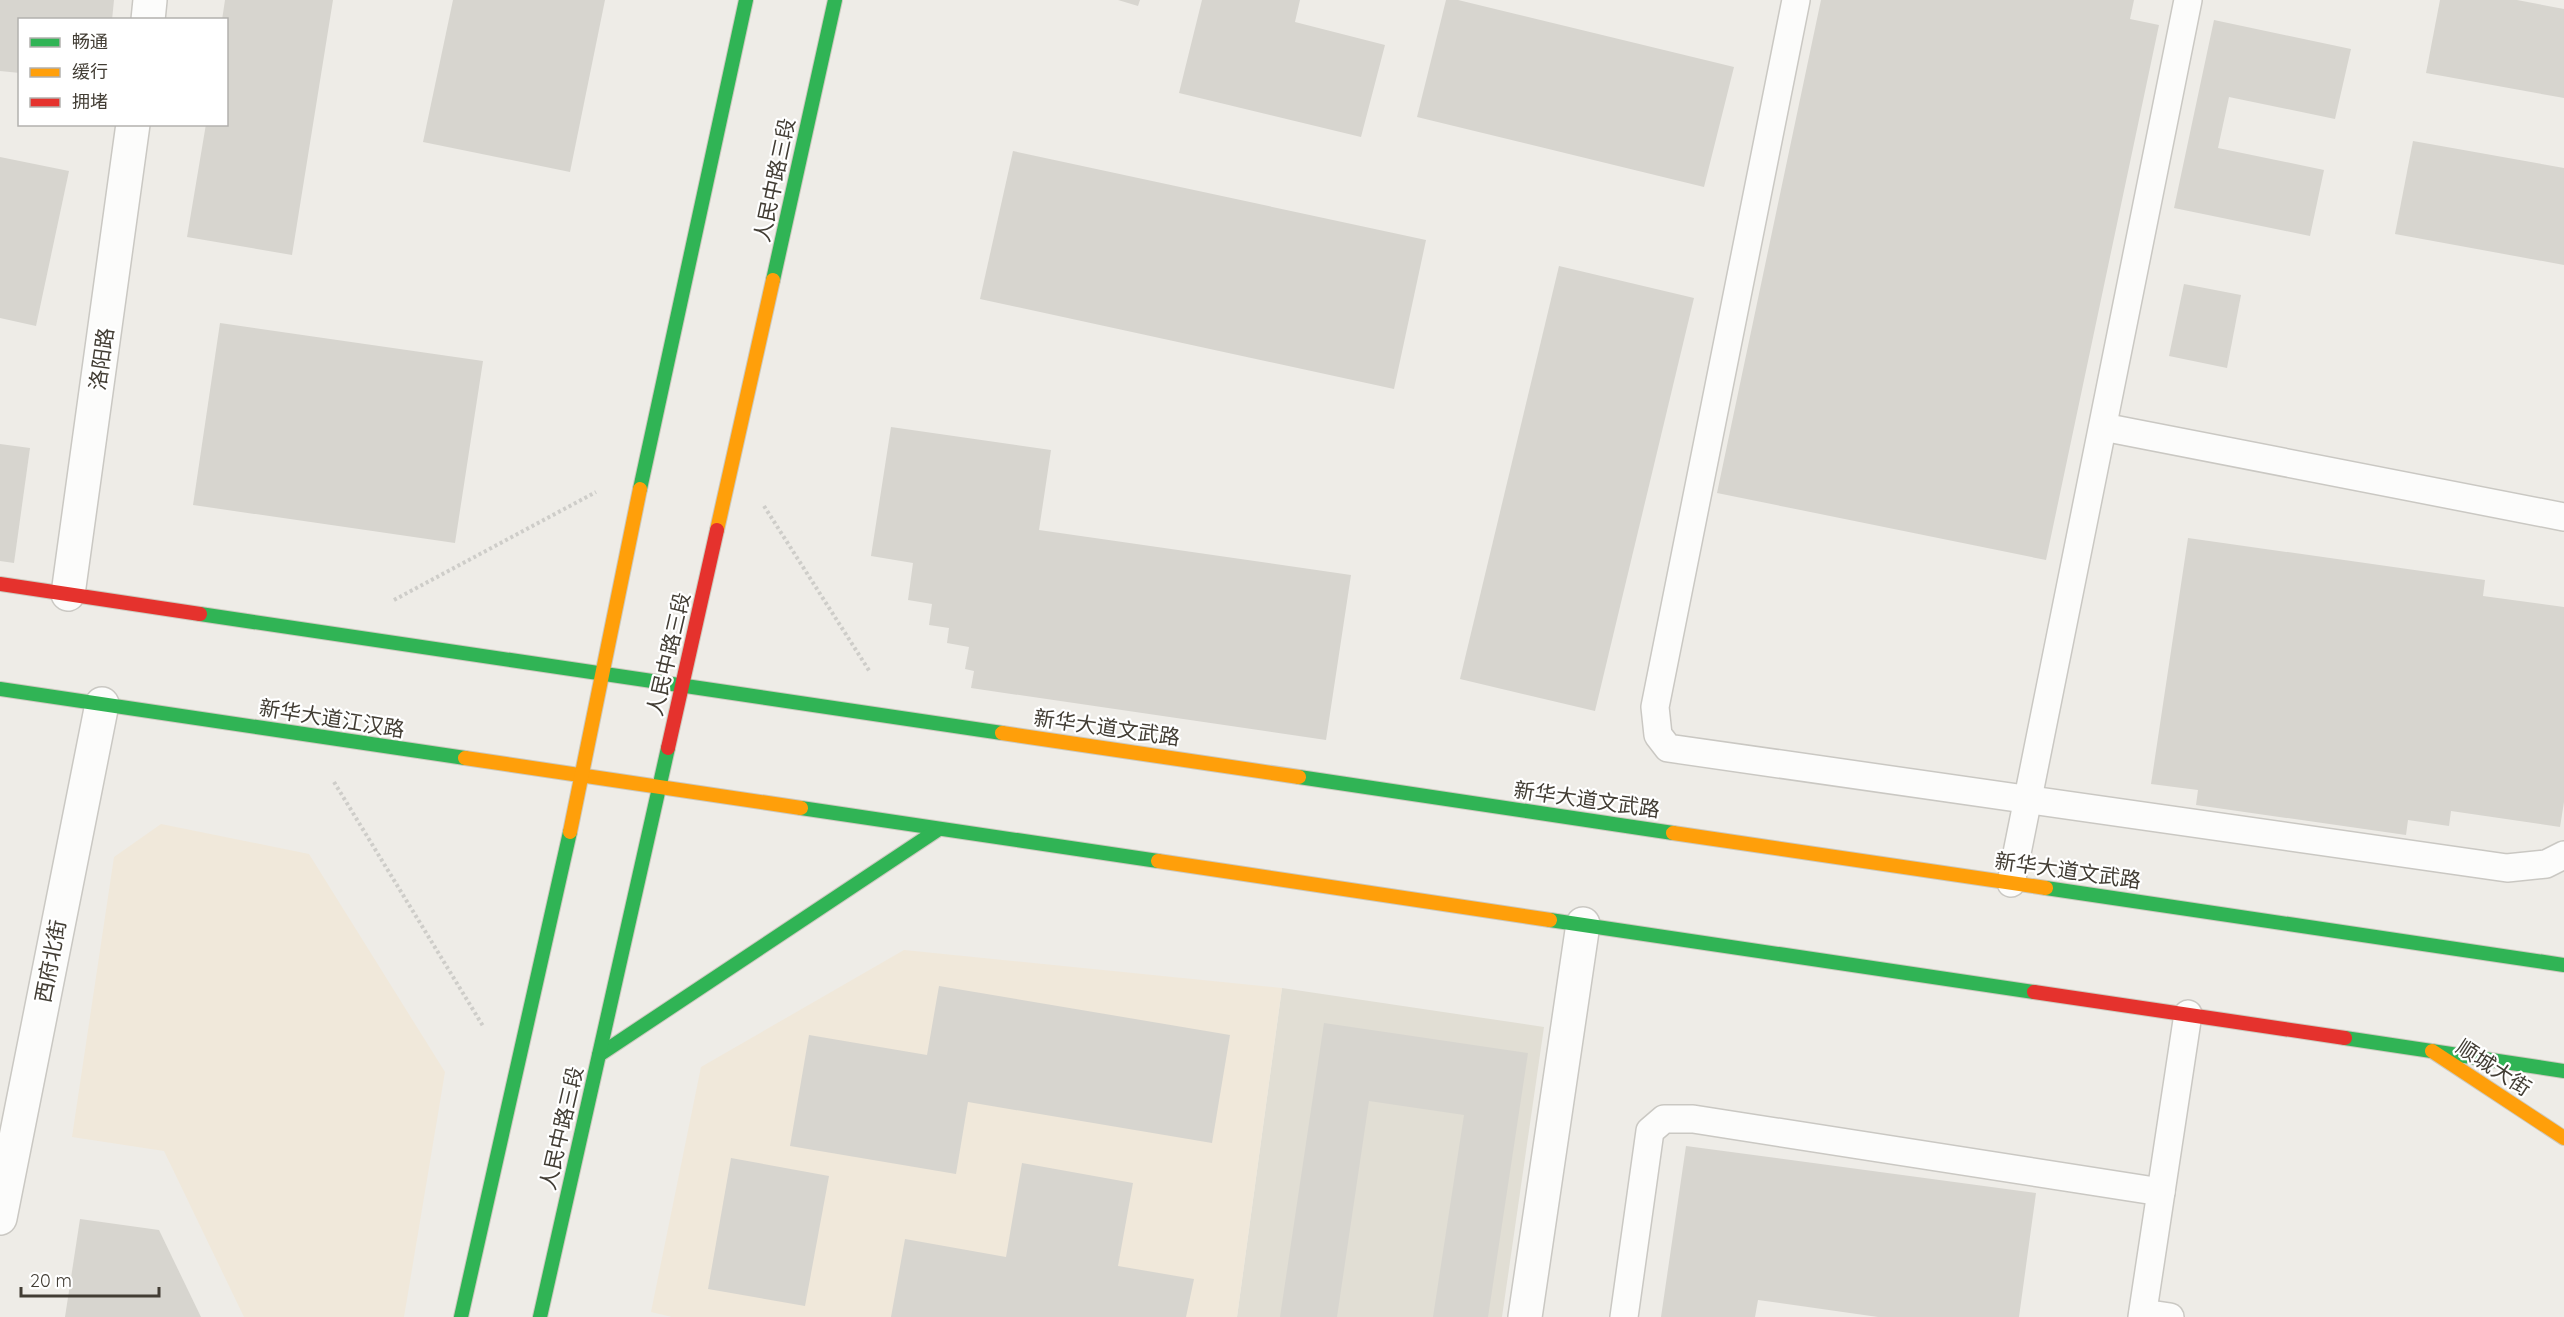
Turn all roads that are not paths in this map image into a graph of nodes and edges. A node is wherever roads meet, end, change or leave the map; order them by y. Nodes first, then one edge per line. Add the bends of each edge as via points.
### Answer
1 (150, 0) edge
2 (746, 0) edge
3 (835, 0) edge
4 (1796, 0) edge
5 (2188, 0) edge
6 (147, 18) edge
7 (133, 126) edge
8 (2103, 426) junction
9 (2564, 518) edge
10 (0, 584) edge
11 (68, 594) junction
12 (604, 674) junction
13 (683, 686) junction
14 (0, 689) edge
15 (102, 704) junction
16 (583, 776) junction
17 (658, 787) junction
18 (2028, 799) junction
19 (939, 829) junction
20 (2564, 855) edge
21 (2011, 883) junction
22 (1583, 924) junction
23 (2564, 965) edge
24 (2188, 1014) junction
25 (2432, 1051) junction
26 (599, 1055) junction
27 (2564, 1071) edge
28 (2564, 1138) edge
29 (2161, 1192) junction
30 (0, 1218) edge
31 (2142, 1315) edge
32 (461, 1317) edge
33 (540, 1317) edge
34 (1525, 1317) edge
35 (1624, 1317) edge
36 (2170, 1317) edge

1 - 6 street
2 - 12 main road via 644,466
3 - 13 main road, 人民中路三段
4 - 18 lane via 1655,707 1658,735 1668,748
5 - 8 lane
7 - 11 street, 洛阳路
8 - 9 lane
8 - 18 lane
10 - 11 main road
11 - 12 main road
12 - 13 main road, 新华大道文武路
12 - 16 main road
13 - 17 main road, 人民中路三段
13 - 21 main road, 新华大道文武路
14 - 15 main road, 新华大道江汉路
15 - 16 main road, 新华大道江汉路
15 - 30 street, 西府北街
16 - 17 main road, 新华大道江汉路
16 - 32 main road
17 - 19 main road
17 - 26 main road, 人民中路三段
18 - 20 lane via 2507,868 2546,864
18 - 21 lane
19 - 22 main road
19 - 26 main road
21 - 23 main road, 新华大道文武路
22 - 24 main road
22 - 34 street
24 - 25 main road
24 - 29 lane
25 - 27 main road
25 - 28 main road, 顺城大街
26 - 33 main road, 人民中路三段
29 - 31 lane
29 - 35 lane via 1693,1119 1664,1119 1650,1131
31 - 36 lane

